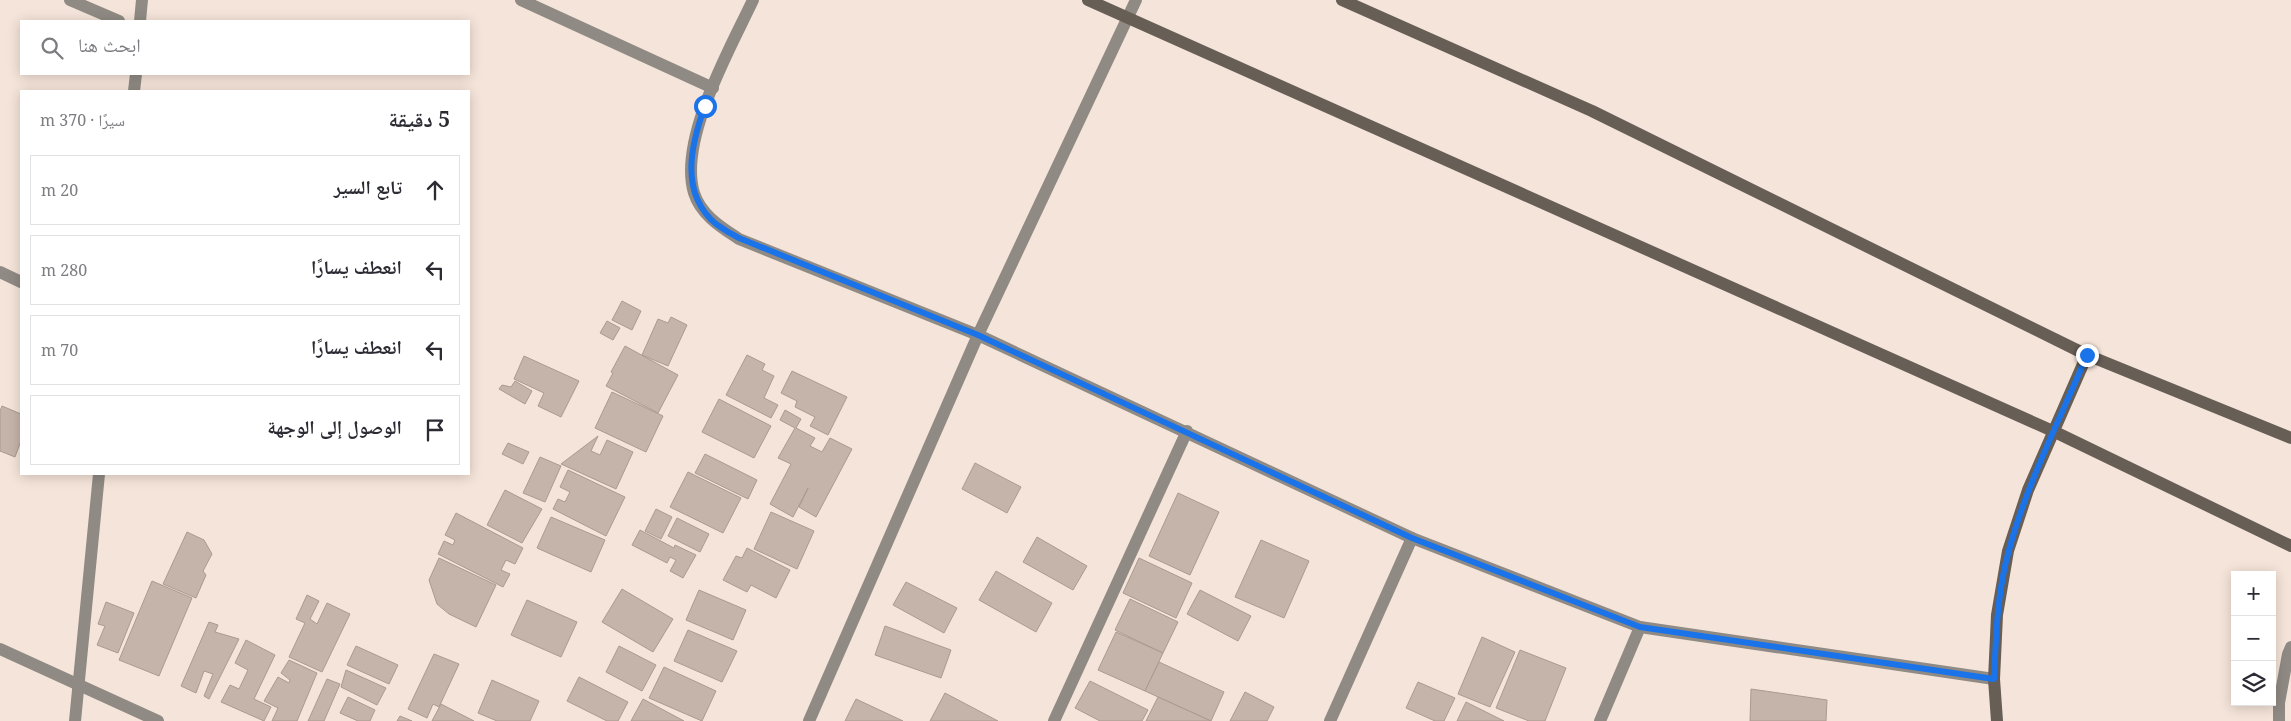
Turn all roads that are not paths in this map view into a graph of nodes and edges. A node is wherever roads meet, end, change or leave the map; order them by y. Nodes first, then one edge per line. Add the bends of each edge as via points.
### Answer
1 (70, 0) edge
2 (142, 0) edge
3 (521, 0) edge
4 (753, 0) edge
5 (1088, 0) edge
6 (1136, 0) edge
7 (1342, 0) edge
8 (1128, 18) junction
9 (117, 20) edge
10 (140, 20) edge
11 (136, 75) edge
12 (713, 88) junction
13 (134, 90) edge
14 (0, 272) edge
15 (20, 282) edge
16 (978, 335) junction
17 (2087, 355) junction
18 (1187, 432) junction
19 (2055, 432) junction
20 (2291, 438) edge
21 (99, 475) edge
22 (1412, 538) junction
23 (2291, 546) edge
24 (1640, 627) junction
25 (2291, 647) edge
26 (0, 650) edge
27 (1994, 679) junction
28 (78, 685) junction
29 (75, 721) edge
30 (158, 721) edge
31 (809, 721) edge
32 (1054, 721) edge
33 (1330, 721) edge
34 (1600, 721) edge
35 (1997, 721) edge
36 (2280, 721) edge

1 - 9 street
2 - 10 street
3 - 12 street
4 - 12 street
5 - 8 street
6 - 8 street
7 - 17 street via 1592,111
8 - 16 street
8 - 19 street
11 - 13 street
12 - 16 street via 694,136 690,168 694,194 716,223 739,238
14 - 15 street
16 - 18 street
16 - 31 street
17 - 19 street
17 - 20 street
18 - 22 street
18 - 32 street
19 - 23 street
19 - 27 street via 2028,490 2008,552 1997,615
21 - 28 street
22 - 24 street
22 - 33 street
24 - 27 street
24 - 34 street
25 - 36 street via 2279,703
26 - 28 street
27 - 35 street
28 - 29 street
28 - 30 street

